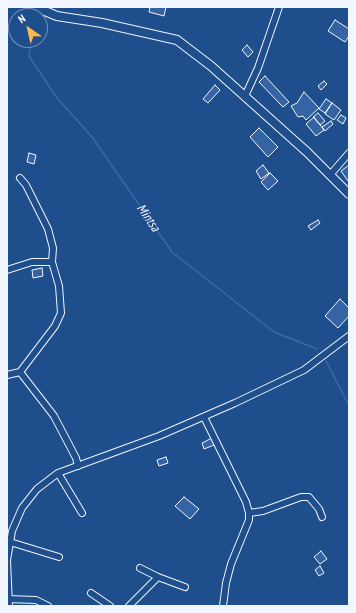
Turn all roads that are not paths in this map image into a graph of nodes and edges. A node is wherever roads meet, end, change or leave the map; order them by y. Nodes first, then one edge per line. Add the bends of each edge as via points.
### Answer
1 (35, 7) edge
2 (279, 7) edge
3 (245, 96) junction
4 (349, 153) edge
5 (330, 175) junction
6 (20, 178) dead end
7 (349, 194) edge
8 (52, 262) junction
9 (7, 270) edge
10 (349, 336) edge
11 (20, 372) junction
12 (7, 375) edge
13 (204, 417) junction
14 (78, 466) junction
15 (58, 474) junction
16 (249, 512) junction
17 (82, 513) dead end
18 (322, 517) dead end
19 (10, 542) junction
20 (59, 557) dead end
21 (140, 568) dead end
22 (158, 577) junction
23 (185, 587) dead end
24 (91, 593) dead end
25 (8, 599) edge
26 (9, 606) edge
27 (48, 606) edge
28 (110, 606) edge
29 (129, 606) edge
30 (223, 606) edge

1 - 3 main road via 58,16 177,40
2 - 3 street via 258,68
3 - 5 main road
4 - 5 street
5 - 7 main road
6 - 8 street via 48,229 53,248
8 - 9 street via 32,262
8 - 11 street via 59,286 61,312 55,326
10 - 13 street via 304,370
11 - 12 street
11 - 14 street via 54,416
13 - 14 street
13 - 16 street
14 - 15 street
15 - 17 street
15 - 19 street via 37,489 22,508
16 - 18 street via 263,511 309,497
16 - 30 street via 249,520 231,564
19 - 20 street
19 - 25 street via 7,560
21 - 22 street
22 - 23 street
22 - 29 street
24 - 28 street
25 - 26 street
25 - 27 street via 36,600

